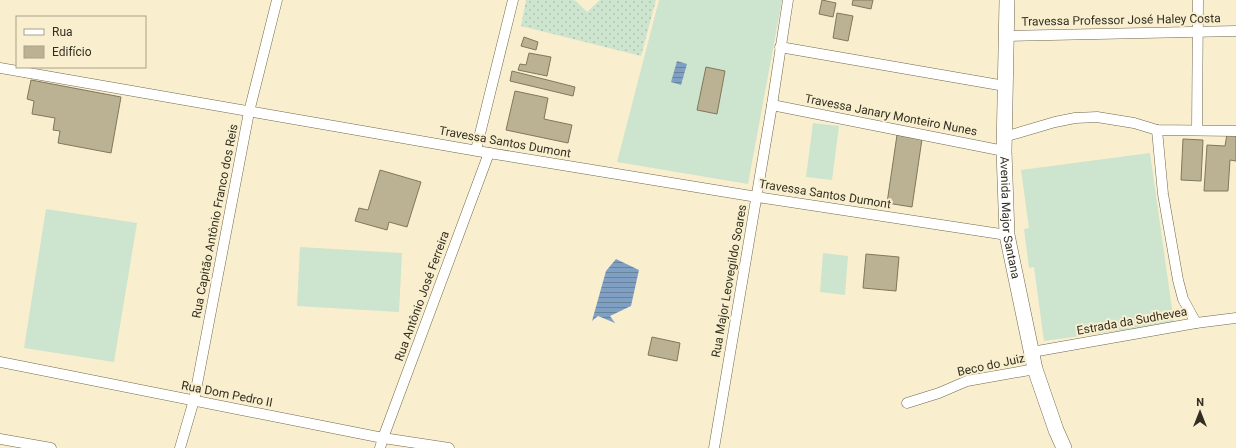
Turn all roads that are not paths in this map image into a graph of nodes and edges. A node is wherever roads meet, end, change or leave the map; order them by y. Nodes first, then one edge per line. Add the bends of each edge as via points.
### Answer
1 (276, 0) edge
2 (513, 0) edge
3 (788, 0) edge
4 (1007, 0) edge
5 (1198, 0) edge
6 (1197, 32) junction
7 (1236, 32) edge
8 (1006, 36) junction
9 (780, 47) junction
10 (0, 68) edge
11 (1004, 86) junction
12 (772, 105) junction
13 (248, 112) junction
14 (1158, 130) junction
15 (1197, 130) junction
16 (1236, 131) edge
17 (1004, 144) junction
18 (476, 150) junction
19 (489, 153) junction
20 (757, 197) junction
21 (1007, 235) junction
22 (1236, 318) edge
23 (1236, 322) edge
24 (1196, 323) junction
25 (1032, 352) junction
26 (0, 362) edge
27 (1035, 369) junction
28 (194, 400) junction
29 (906, 403) dead end
30 (1056, 430) junction
31 (0, 439) edge
32 (382, 443) edge
33 (51, 448) edge
34 (180, 448) edge
35 (449, 448) edge
36 (714, 448) edge
37 (1059, 448) edge
38 (1064, 448) edge

1 - 13 street, Rua Capitão Antônio Franco dos Reis
2 - 18 street
3 - 9 street, Rua Major Leovegildo Soares
4 - 8 street, Avenida Major Santana
5 - 6 street
6 - 7 street, Travessa Professor José Haley Costa
6 - 8 street, Travessa Professor José Haley Costa
6 - 15 street
8 - 11 street, Avenida Major Santana
9 - 11 street
9 - 12 street, Rua Major Leovegildo Soares
10 - 13 street, Travessa Santos Dumont
11 - 17 street, Avenida Major Santana
12 - 17 street, Travessa Janary Monteiro Nunes
12 - 20 street, Rua Major Leovegildo Soares
13 - 18 street, Travessa Santos Dumont
13 - 28 street, Rua Capitão Antônio Franco dos Reis
14 - 15 street
14 - 17 street via 1097,117 1075,118 1055,122
14 - 24 street via 1163,194 1178,280 1183,299
15 - 16 street
17 - 21 street, Avenida Major Santana
18 - 19 street, Travessa Santos Dumont
19 - 20 street, Travessa Santos Dumont
19 - 32 street, Rua Antônio José Ferreira
20 - 21 street, Travessa Santos Dumont
20 - 36 street, Rua Major Leovegildo Soares
21 - 25 street, Avenida Major Santana
22 - 23 street
22 - 24 street, Estrada da Sudhevea
24 - 25 street, Estrada da Sudhevea
25 - 27 street, Avenida Major Santana
26 - 28 street, Rua Dom Pedro II
27 - 29 street, Beco do Juiz via 967,381
27 - 30 street, Avenida Major Santana
28 - 32 street, Rua Dom Pedro II
28 - 34 street, Rua Capitão Antônio Franco dos Reis
30 - 37 street, Avenida Major Santana
30 - 38 street, Avenida Major Santana
31 - 33 street
32 - 35 street, Rua Dom Pedro II

